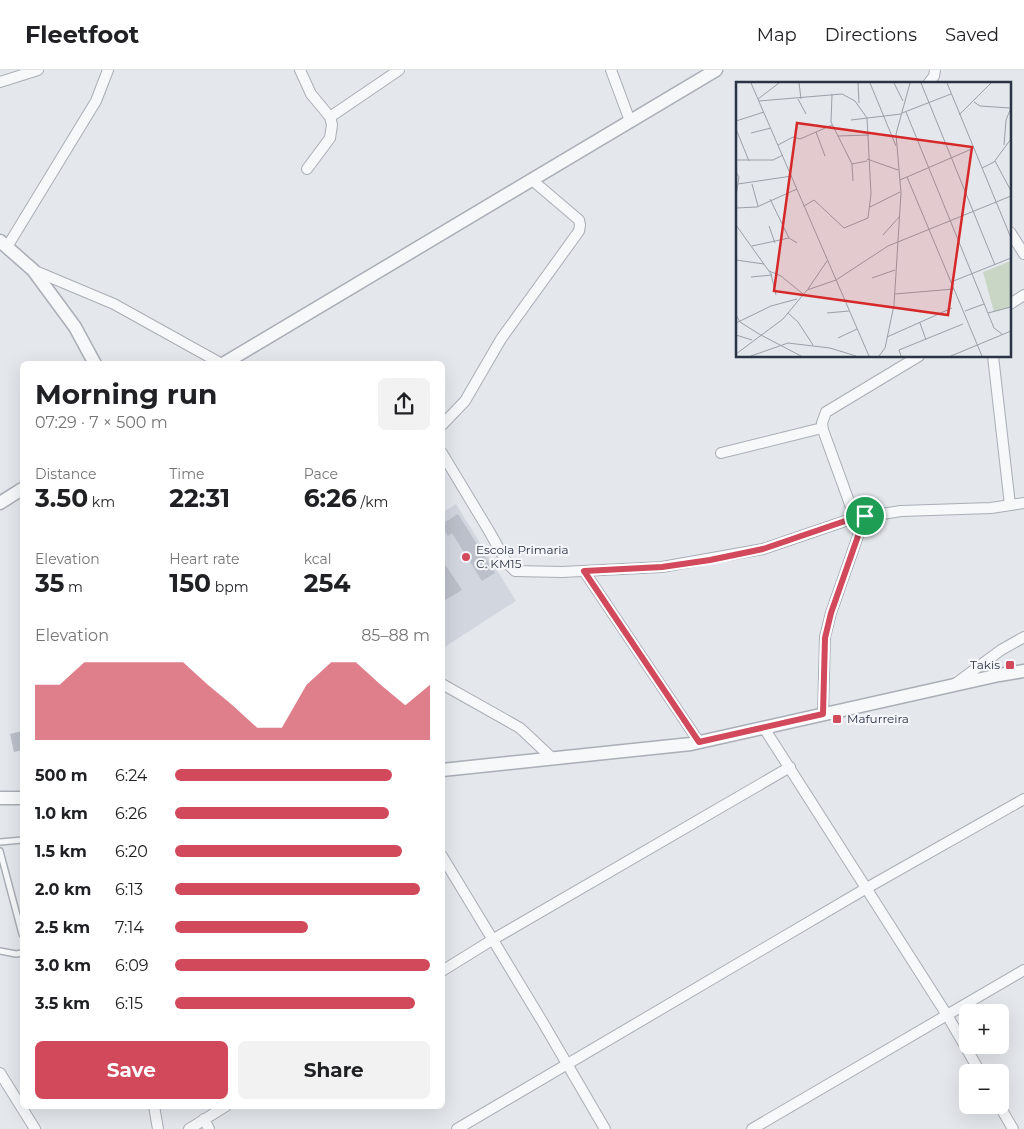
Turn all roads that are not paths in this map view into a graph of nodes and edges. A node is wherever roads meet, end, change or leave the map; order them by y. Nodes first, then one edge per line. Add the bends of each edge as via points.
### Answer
1 (38, 70) edge
2 (108, 70) edge
3 (300, 70) edge
4 (399, 70) edge
5 (611, 70) edge
6 (716, 70) edge
7 (935, 70) edge
8 (698, 75) edge
9 (0, 82) edge
10 (930, 82) edge
11 (330, 117) junction
12 (630, 121) junction
13 (307, 169) dead end
14 (532, 180) junction
15 (1012, 235) edge
16 (3, 244) edge
17 (1024, 254) edge
18 (33, 270) junction
19 (1024, 295) edge
20 (1012, 303) edge
21 (916, 358) edge
22 (993, 358) edge
23 (92, 361) edge
24 (217, 361) edge
25 (227, 361) edge
26 (445, 422) edge
27 (822, 428) junction
28 (721, 454) dead end
29 (445, 458) edge
30 (20, 490) edge
31 (0, 503) edge
32 (1024, 503) edge
33 (1010, 505) junction
34 (860, 517) junction
35 (584, 571) junction
36 (1024, 637) edge
37 (1024, 671) edge
38 (954, 685) junction
39 (445, 686) edge
40 (823, 714) junction
41 (764, 728) junction
42 (699, 742) junction
43 (552, 758) junction
44 (790, 767) junction
45 (445, 770) edge
46 (0, 798) edge
47 (20, 798) edge
48 (1024, 799) edge
49 (20, 840) edge
50 (0, 842) edge
51 (0, 852) edge
52 (445, 861) edge
53 (865, 889) junction
54 (20, 927) edge
55 (492, 940) junction
56 (0, 951) edge
57 (20, 953) edge
58 (445, 969) edge
59 (1024, 970) edge
60 (947, 1015) junction
61 (567, 1064) junction
62 (975, 1064) edge
63 (0, 1073) edge
64 (20, 1104) edge
65 (23, 1109) edge
66 (155, 1109) edge
67 (221, 1109) edge
68 (1004, 1114) edge
69 (204, 1119) junction
70 (36, 1129) edge
71 (158, 1129) edge
72 (189, 1129) edge
73 (209, 1129) edge
74 (457, 1129) edge
75 (604, 1129) edge
76 (752, 1129) edge
77 (1013, 1129) edge

1 - 9 street
2 - 16 street via 96,101
3 - 11 street via 311,94
4 - 11 street
5 - 12 street
6 - 8 street
7 - 10 street
8 - 12 street
11 - 13 street via 330,138
12 - 14 street
14 - 25 street
14 - 26 street via 579,220 579,231 501,339 465,401
15 - 17 street
16 - 18 street
18 - 23 street via 75,327
18 - 24 street via 114,304
19 - 20 street
21 - 27 street via 826,412
22 - 33 street
27 - 28 street
27 - 34 street
29 - 35 street via 507,564 515,571
30 - 31 street
32 - 33 street
33 - 34 street via 902,510
34 - 35 street via 763,549 710,560 662,567
34 - 40 street via 825,638
35 - 42 street
36 - 38 street
37 - 38 street
38 - 40 street
39 - 43 street via 520,728
40 - 41 street
41 - 42 street
41 - 44 street
42 - 43 street
43 - 45 street
44 - 53 street
44 - 55 street
46 - 47 street
48 - 53 street
49 - 50 lane
51 - 54 lane
52 - 55 street
53 - 60 street
53 - 61 street
55 - 58 street
55 - 61 street
56 - 57 lane
59 - 60 street
60 - 62 street
60 - 76 street
61 - 74 street
61 - 75 street
63 - 64 street
65 - 70 street
66 - 71 street
67 - 69 street
68 - 77 street
69 - 72 street
69 - 73 street

